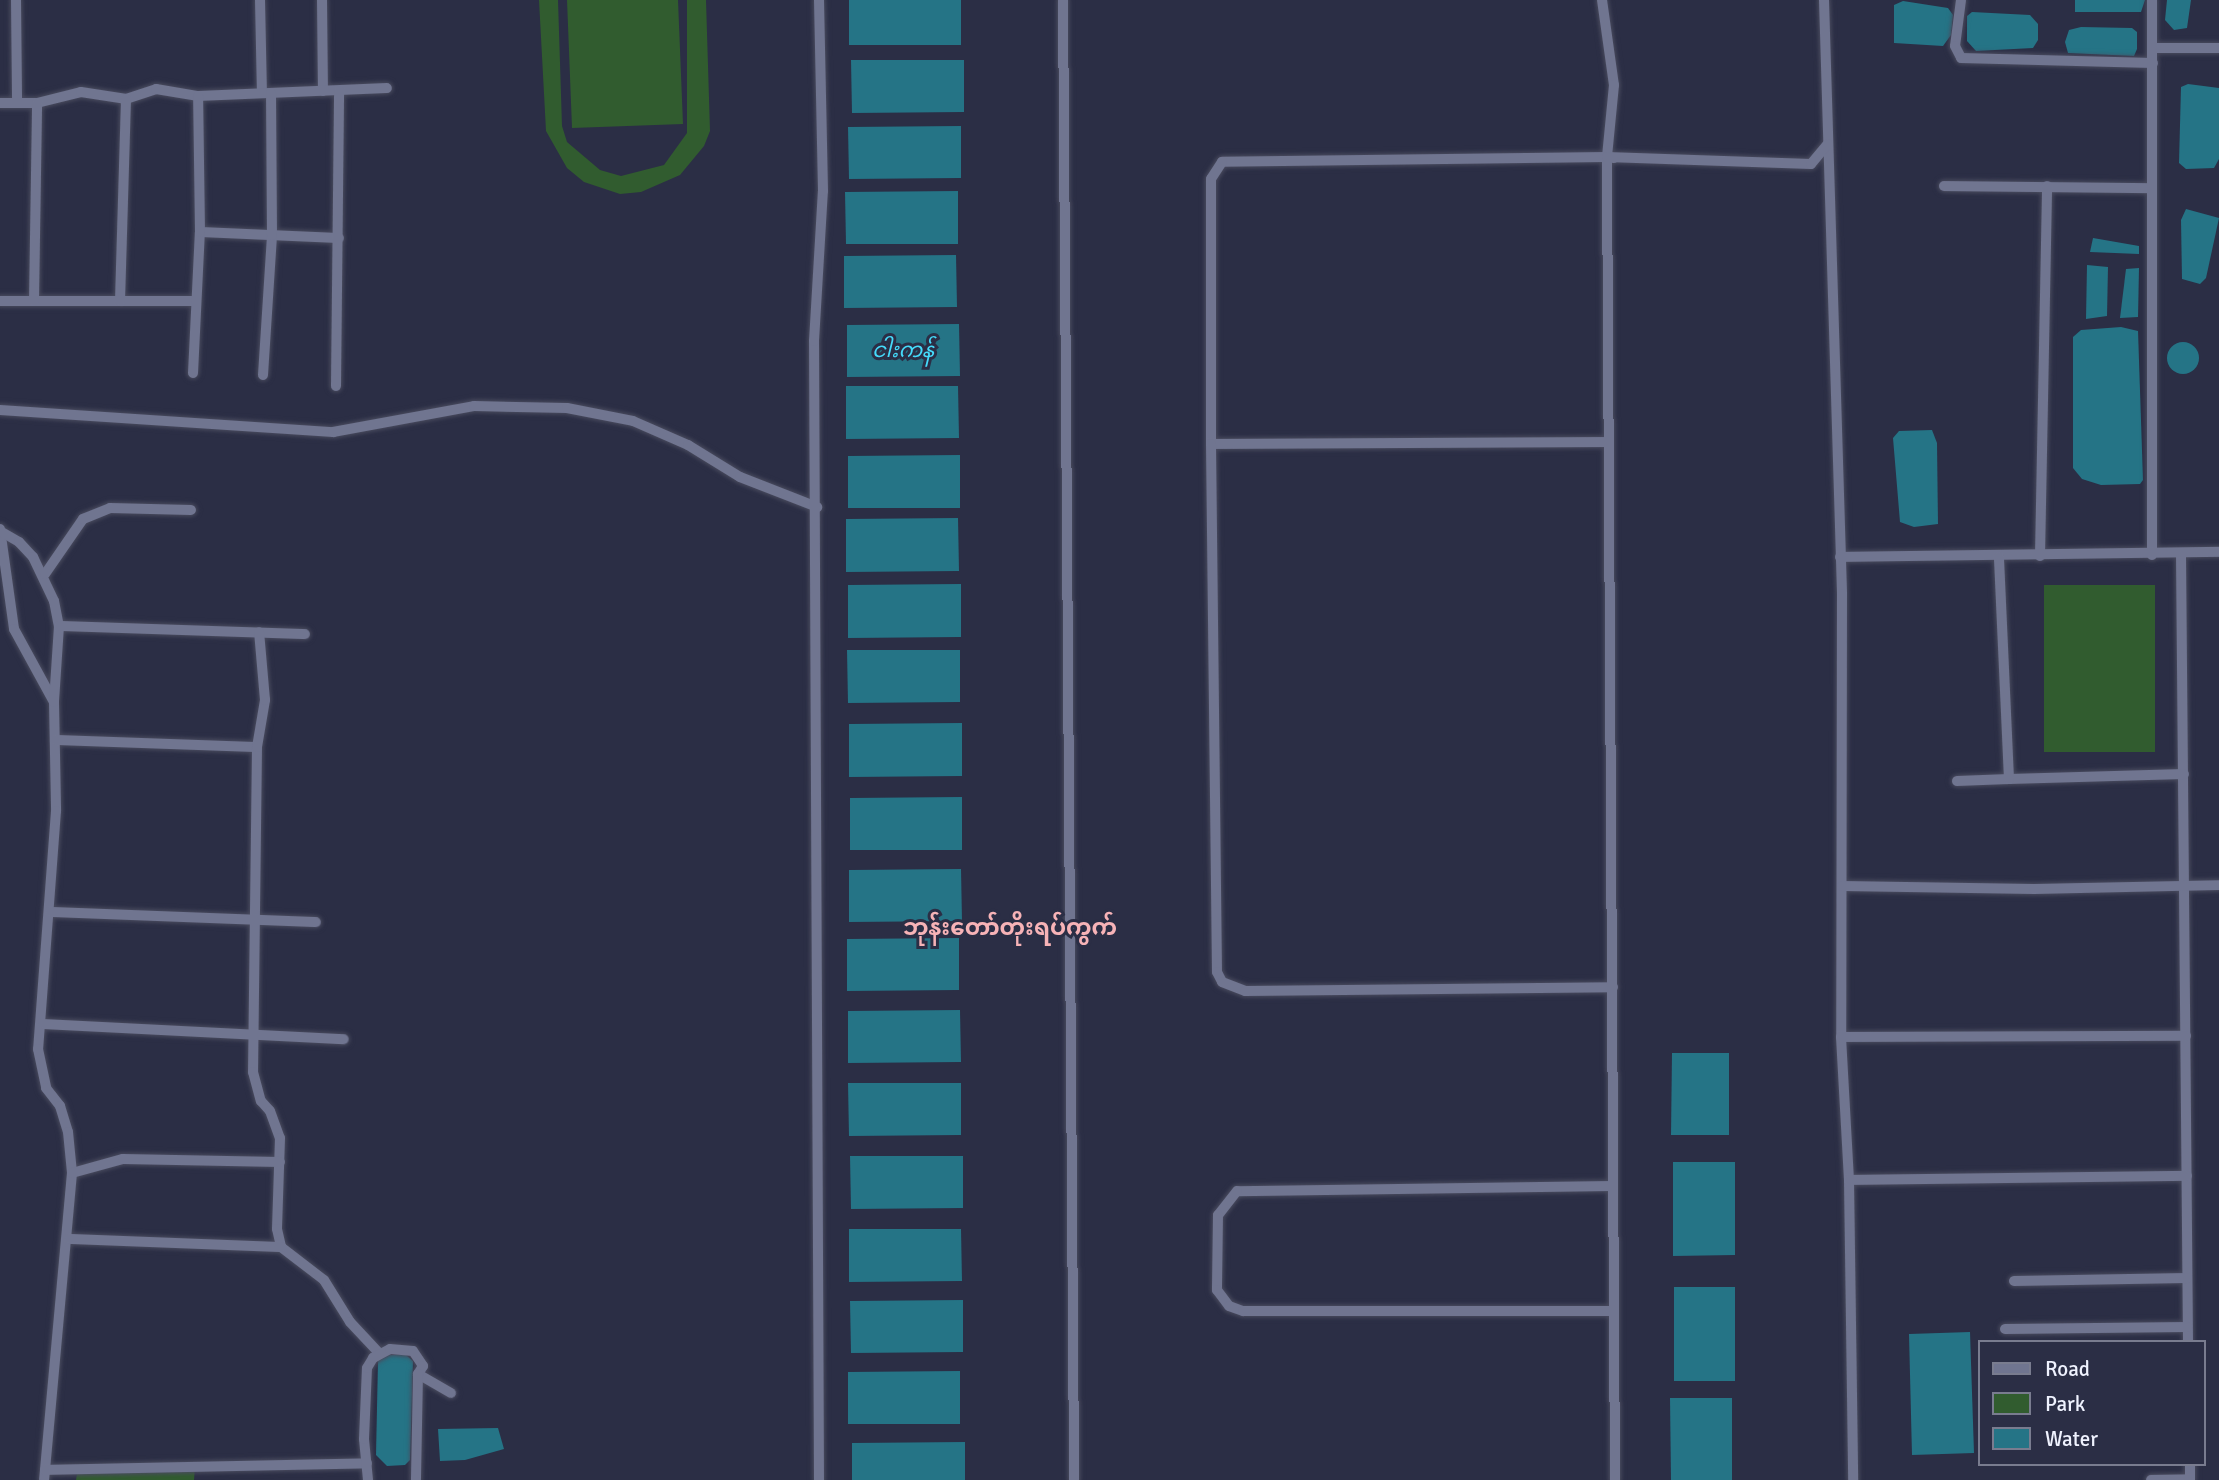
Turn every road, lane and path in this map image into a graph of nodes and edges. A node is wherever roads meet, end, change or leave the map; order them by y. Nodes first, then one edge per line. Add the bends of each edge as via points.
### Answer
1 (16, 0) edge
2 (260, 0) edge
3 (322, 0) edge
4 (819, 0) edge
5 (1063, 0) edge
6 (1602, 0) edge
7 (1824, 0) edge
8 (1961, 0) edge
9 (2152, 0) edge
10 (2152, 48) junction
11 (2219, 48) edge
12 (2152, 64) junction
13 (387, 88) dead end
14 (323, 91) junction
15 (339, 91) junction
16 (266, 93) junction
17 (198, 96) junction
18 (126, 99) junction
19 (0, 103) edge
20 (17, 103) junction
21 (37, 103) junction
22 (1828, 144) junction
23 (1607, 157) junction
24 (1944, 186) dead end
25 (2047, 186) junction
26 (2151, 188) junction
27 (200, 232) junction
28 (272, 235) junction
29 (339, 238) junction
30 (0, 301) edge
31 (120, 301) junction
32 (196, 301) junction
33 (34, 302) junction
34 (192, 373) dead end
35 (263, 375) dead end
36 (336, 386) dead end
37 (0, 410) edge
38 (1608, 442) junction
39 (1211, 444) junction
40 (817, 507) junction
41 (191, 510) dead end
42 (0, 530) edge
43 (2219, 552) edge
44 (2181, 554) junction
45 (2151, 555) junction
46 (2000, 556) junction
47 (2040, 556) junction
48 (1840, 558) junction
49 (44, 574) junction
50 (59, 626) junction
51 (259, 632) junction
52 (305, 634) dead end
53 (54, 702) junction
54 (55, 740) junction
55 (257, 747) junction
56 (2184, 774) junction
57 (2009, 779) junction
58 (1957, 781) dead end
59 (2219, 885) edge
60 (1842, 886) junction
61 (2186, 886) junction
62 (51, 912) junction
63 (253, 920) junction
64 (316, 922) dead end
65 (1613, 987) junction
66 (43, 1024) junction
67 (2186, 1036) junction
68 (253, 1037) junction
69 (1841, 1037) junction
70 (344, 1039) dead end
71 (280, 1163) junction
72 (72, 1174) junction
73 (2186, 1176) junction
74 (1849, 1180) junction
75 (1612, 1186) junction
76 (69, 1239) junction
77 (281, 1247) junction
78 (2187, 1278) junction
79 (2014, 1281) dead end
80 (1613, 1311) junction
81 (2188, 1327) junction
82 (2005, 1329) dead end
83 (2188, 1340) edge
84 (379, 1353) junction
85 (418, 1374) junction
86 (451, 1393) dead end
87 (367, 1463) junction
88 (44, 1475) edge
89 (368, 1480) edge
90 (416, 1480) edge
91 (819, 1480) edge
92 (1074, 1480) edge
93 (1615, 1480) edge
94 (1853, 1480) edge
95 (2151, 1480) edge
96 (2190, 1480) edge

1 - 20 street
2 - 16 street
3 - 14 street
4 - 40 street via 823,191 814,341
5 - 92 street
6 - 23 street via 1614,85
7 - 22 street
8 - 12 street via 1955,46 1961,58
9 - 10 street
10 - 11 street
10 - 12 street
12 - 26 street
13 - 15 street
14 - 15 street
14 - 16 street
15 - 29 street
16 - 17 street
16 - 28 street
17 - 18 street via 156,89
17 - 27 street
18 - 21 street via 81,92
18 - 31 street
19 - 20 street
20 - 21 street
21 - 33 street
22 - 23 street via 1811,164
22 - 48 street
23 - 38 street
23 - 39 street via 1222,162 1211,179
24 - 25 street
25 - 26 street
25 - 47 street
26 - 45 street
27 - 28 street
27 - 32 street
28 - 29 street
28 - 35 street
29 - 36 street
30 - 33 street
31 - 32 street
31 - 33 street
32 - 34 street
37 - 40 street via 333,432 474,406 568,408 633,421 688,445 740,477
38 - 39 street
38 - 65 street
39 - 65 street via 1217,971 1222,982 1245,991
40 - 91 street
41 - 49 street via 110,508 82,519
42 - 49 street via 19,542
42 - 53 street via 14,629
43 - 44 street
44 - 45 street
44 - 56 street
45 - 47 street
46 - 47 street
46 - 48 street
46 - 57 street
48 - 60 street
49 - 50 street
50 - 51 street
50 - 53 street
51 - 52 street
51 - 55 street via 265,700
53 - 54 street
54 - 55 street
54 - 62 street
55 - 63 street
56 - 57 street
56 - 61 street
57 - 58 street
59 - 61 street
60 - 61 street
60 - 69 street
61 - 67 street
62 - 63 street
62 - 66 street
63 - 64 street
63 - 68 street
65 - 75 street
66 - 68 street
66 - 72 street via 39,1065 46,1088 61,1106
67 - 69 street
67 - 73 street
68 - 70 street via 305,1034
68 - 71 street via 253,1072 261,1101 276,1123
69 - 74 street
71 - 72 street via 123,1159
71 - 77 street via 277,1229
72 - 76 street
73 - 74 street
73 - 78 street
74 - 94 street
75 - 80 street
75 - 80 street via 1237,1191 1218,1215 1217,1290 1229,1306 1243,1311
76 - 77 street
76 - 88 street
77 - 84 street via 324,1280 351,1322
78 - 79 street
78 - 81 street
80 - 93 street
81 - 82 street
81 - 83 street
84 - 85 street via 413,1351 423,1366
84 - 87 street via 367,1368
85 - 86 street
85 - 90 street
87 - 88 street
87 - 89 street
95 - 96 street

